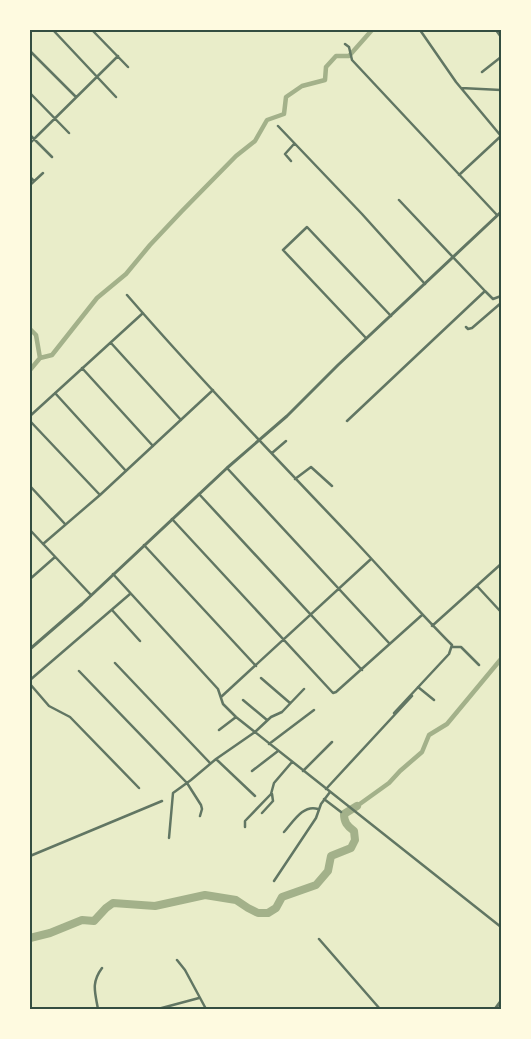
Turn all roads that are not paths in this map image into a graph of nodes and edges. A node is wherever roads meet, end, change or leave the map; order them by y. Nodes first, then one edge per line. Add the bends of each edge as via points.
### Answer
1 (53, 30) edge
2 (92, 30) edge
3 (496, 30) edge
4 (421, 31) edge
5 (501, 37) edge
6 (345, 44) dead end
7 (30, 51) edge
8 (118, 56) junction
9 (501, 57) edge
10 (128, 67) dead end
11 (482, 72) dead end
12 (97, 77) junction
13 (461, 88) junction
14 (501, 90) edge
15 (30, 93) edge
16 (116, 96) dead end
17 (76, 97) junction
18 (55, 118) junction
19 (278, 126) dead end
20 (69, 133) dead end
21 (30, 135) edge
22 (34, 139) junction
23 (30, 142) edge
24 (294, 144) junction
25 (52, 157) dead end
26 (291, 161) dead end
27 (43, 173) dead end
28 (459, 175) junction
29 (30, 177) edge
30 (34, 181) junction
31 (30, 185) edge
32 (399, 200) dead end
33 (501, 212) edge
34 (497, 215) junction
35 (452, 257) junction
36 (425, 284) junction
37 (485, 291) junction
38 (127, 295) dead end
39 (501, 296) edge
40 (495, 300) junction
41 (500, 304) edge
42 (143, 313) junction
43 (391, 316) junction
44 (466, 328) dead end
45 (366, 338) junction
46 (111, 343) junction
47 (82, 368) junction
48 (213, 390) junction
49 (54, 393) junction
50 (30, 416) edge
51 (181, 420) junction
52 (347, 421) dead end
53 (30, 422) edge
54 (259, 440) junction
55 (286, 441) dead end
56 (153, 446) junction
57 (272, 453) junction
58 (227, 468) junction
59 (126, 471) junction
60 (295, 479) junction
61 (30, 486) edge
62 (332, 486) dead end
63 (199, 494) junction
64 (100, 495) junction
65 (172, 519) junction
66 (65, 524) junction
67 (30, 530) edge
68 (43, 544) junction
69 (144, 545) junction
70 (54, 557) junction
71 (371, 559) junction
72 (501, 564) edge
73 (113, 574) junction
74 (30, 579) edge
75 (477, 586) junction
76 (338, 589) junction
77 (130, 594) junction
78 (91, 595) junction
79 (112, 610) junction
80 (501, 612) edge
81 (310, 615) junction
82 (422, 615) junction
83 (432, 626) junction
84 (283, 640) junction
85 (140, 641) dead end
86 (389, 644) junction
87 (452, 647) junction
88 (30, 649) edge
89 (115, 663) dead end
90 (479, 665) dead end
91 (256, 666) junction
92 (362, 670) junction
93 (78, 671) dead end
94 (261, 678) dead end
95 (30, 680) edge
96 (30, 684) edge
97 (418, 687) junction
98 (304, 688) dead end
99 (412, 696) dead end
100 (221, 697) junction
101 (243, 700) dead end
102 (434, 700) dead end
103 (290, 703) junction
104 (314, 710) dead end
105 (394, 712) dead end
106 (236, 717) junction
107 (267, 720) junction
108 (219, 730) dead end
109 (254, 732) junction
110 (332, 742) dead end
111 (269, 744) junction
112 (278, 751) junction
113 (216, 759) junction
114 (292, 762) junction
115 (210, 763) junction
116 (252, 771) dead end
117 (303, 771) junction
118 (187, 783) junction
119 (139, 788) dead end
120 (326, 789) junction
121 (272, 792) junction
122 (330, 792) junction
123 (255, 796) dead end
124 (324, 799) junction
125 (162, 801) dead end
126 (318, 809) junction
127 (340, 812) dead end
128 (262, 813) dead end
129 (200, 816) dead end
130 (245, 827) dead end
131 (284, 832) dead end
132 (169, 838) dead end
133 (30, 856) edge
134 (274, 881) dead end
135 (501, 927) edge
136 (320, 938) dead end
137 (177, 960) dead end
138 (102, 968) dead end
139 (199, 998) junction
140 (501, 1001) edge
141 (98, 1009) edge
142 (158, 1009) edge
143 (206, 1009) edge
144 (380, 1009) edge
145 (495, 1009) edge

1 - 12 street
2 - 8 street
3 - 5 street
4 - 13 street
6 - 28 street via 349,47 350,57
7 - 17 street
8 - 10 street
8 - 12 street
9 - 11 street
12 - 16 street
12 - 17 street
13 - 14 street
13 - 28 street via 501,136
15 - 18 street
17 - 18 street
18 - 20 street
18 - 22 street
19 - 24 street
21 - 22 street
22 - 23 street
22 - 25 street
24 - 26 street via 285,154
24 - 36 street
27 - 30 street
28 - 34 street
29 - 30 street
30 - 31 street
32 - 35 street
33 - 34 street
34 - 35 street
35 - 36 street
35 - 37 street
36 - 43 street
37 - 40 street
37 - 52 street
38 - 42 street
39 - 40 street
40 - 41 street
41 - 44 street via 472,328
42 - 46 street
42 - 48 street
43 - 45 street
43 - 45 street via 307,227 283,250
45 - 54 street
46 - 47 street
46 - 51 street
47 - 49 street
47 - 56 street
48 - 51 street
48 - 54 street
49 - 50 street
49 - 59 street
51 - 56 street
53 - 64 street
54 - 57 street
54 - 58 street
55 - 57 street
56 - 59 street
57 - 60 street
58 - 63 street
58 - 76 street
59 - 64 street
60 - 62 street via 311,467
60 - 71 street
61 - 66 street
63 - 65 street
63 - 81 street
64 - 66 street
65 - 69 street
65 - 84 street
66 - 68 street
67 - 68 street
68 - 70 street
69 - 73 street
69 - 91 street
70 - 74 street
70 - 78 street
71 - 76 street
71 - 82 street
72 - 75 street
73 - 77 street
73 - 78 street
75 - 80 street
75 - 83 street
76 - 81 street
76 - 86 street
77 - 79 street
77 - 100 street
78 - 88 street
79 - 85 street
79 - 95 street
81 - 84 street
81 - 92 street
82 - 83 street
82 - 86 street
83 - 87 street
84 - 91 street
84 - 92 street via 333,693
86 - 92 street
87 - 90 street via 461,647
87 - 97 street
89 - 115 street
91 - 100 street
93 - 118 street
94 - 103 street
96 - 119 street via 49,706 70,717
97 - 102 street
97 - 105 street
98 - 103 street
99 - 120 street
100 - 106 street via 223,704
101 - 107 street
103 - 107 street
104 - 111 street
106 - 108 street
106 - 109 street
107 - 109 street
109 - 111 street
109 - 113 street
110 - 117 street
111 - 112 street
112 - 114 street
112 - 116 street
113 - 115 street
113 - 123 street
114 - 117 street
114 - 121 street via 274,783
115 - 118 street
117 - 120 street
118 - 129 street via 202,807
118 - 132 street via 173,793
120 - 122 street
121 - 128 street via 273,801
121 - 130 street via 245,821
122 - 124 street
122 - 135 street
124 - 126 street
124 - 127 street
125 - 133 street
126 - 131 street via 301,812
126 - 134 street via 316,818
136 - 144 street
137 - 139 street
138 - 141 street via 94,984
139 - 142 street
139 - 143 street
140 - 145 street

